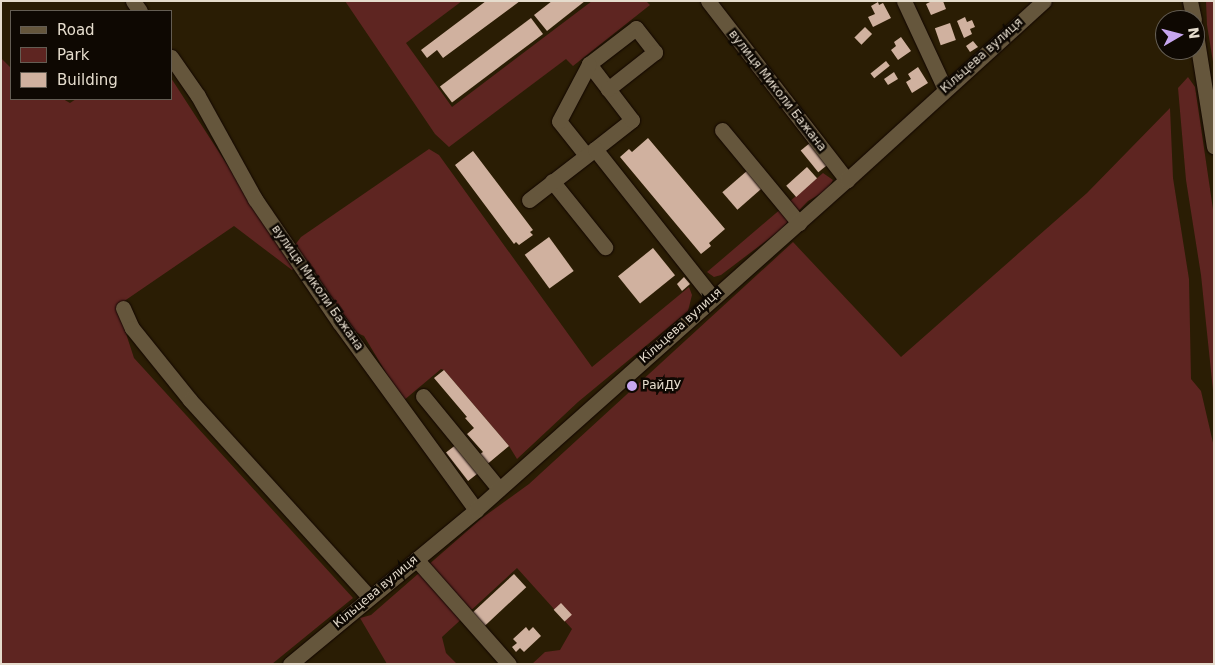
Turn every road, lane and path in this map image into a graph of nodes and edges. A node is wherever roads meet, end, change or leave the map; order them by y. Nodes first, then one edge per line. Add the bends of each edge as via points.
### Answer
1 (708, 1) edge
2 (904, 1) edge
3 (1042, 2) edge
4 (172, 58) edge
5 (1200, 60) edge
6 (589, 64) junction
7 (608, 89) junction
8 (945, 89) junction
9 (722, 130) dead end
10 (1214, 146) edge
11 (591, 152) junction
12 (847, 180) junction
13 (552, 182) junction
14 (529, 200) dead end
15 (799, 223) junction
16 (605, 247) dead end
17 (713, 298) junction
18 (123, 308) dead end
19 (423, 396) dead end
20 (499, 489) junction
21 (476, 510) junction
22 (416, 559) junction
23 (369, 597) junction
24 (290, 664) edge
25 (509, 664) edge

1 - 12 street, вулиця Миколи Бажана
2 - 8 street
3 - 8 street, Кільцева вулиця
4 - 21 street, вулиця Миколи Бажана via 198,96 255,199 339,322
5 - 10 street
6 - 7 street
6 - 7 street via 636,28 655,52
6 - 11 street via 559,121
7 - 11 street via 632,120
8 - 12 street, Кільцева вулиця
9 - 15 street
11 - 13 street
11 - 17 street
12 - 15 street, Кільцева вулиця
13 - 14 street
13 - 16 street
15 - 17 street, Кільцева вулиця
17 - 20 street, Кільцева вулиця
18 - 23 street via 132,328 190,400
19 - 20 street
20 - 21 street, Кільцева вулиця
21 - 22 street, Кільцева вулиця
22 - 23 street, Кільцева вулиця
22 - 25 street
23 - 24 street, Кільцева вулиця

